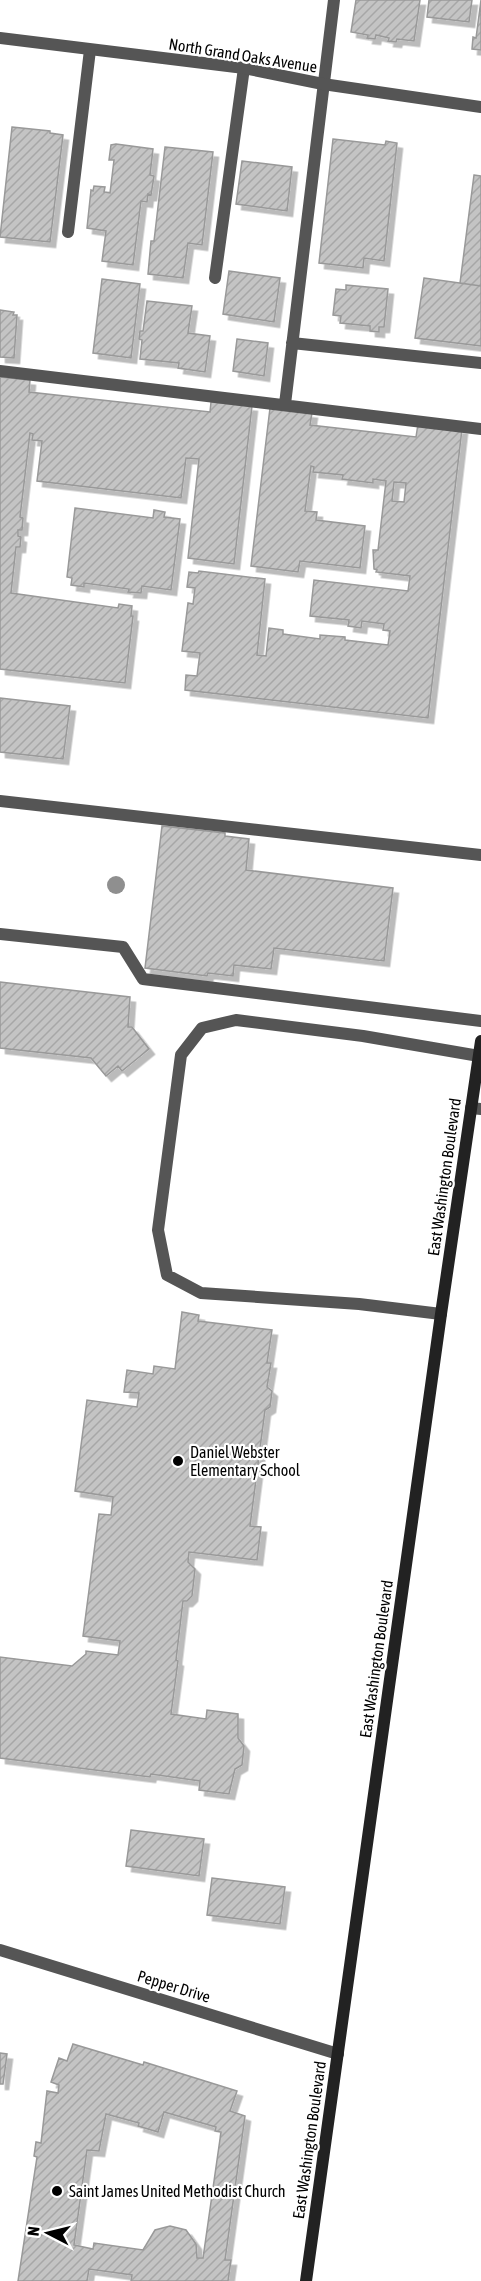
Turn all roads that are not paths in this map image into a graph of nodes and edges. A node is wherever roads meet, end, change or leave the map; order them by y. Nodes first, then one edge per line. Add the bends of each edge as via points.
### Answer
1 (334, 0) edge
2 (0, 38) edge
3 (90, 50) junction
4 (244, 68) junction
5 (323, 84) junction
6 (481, 107) edge
7 (68, 232) dead end
8 (214, 278) dead end
9 (292, 343) junction
10 (481, 363) edge
11 (0, 371) edge
12 (285, 404) junction
13 (481, 429) edge
14 (0, 801) edge
15 (481, 855) edge
16 (0, 933) edge
17 (481, 1021) edge
18 (481, 1041) edge
19 (479, 1056) junction
20 (476, 1108) edge
21 (441, 1314) junction
22 (0, 1950) edge
23 (338, 2054) junction
24 (306, 2281) edge

1 - 5 street
2 - 3 street, North Grand Oaks Avenue
3 - 4 street, North Grand Oaks Avenue
3 - 7 street
4 - 5 street, North Grand Oaks Avenue
4 - 8 street
5 - 6 street, North Grand Oaks Avenue
5 - 9 street
9 - 10 street
9 - 12 street
11 - 12 street
12 - 13 street
14 - 15 street
16 - 17 street via 123,947 143,980
18 - 19 main road, East Washington Boulevard
19 - 20 main road, East Washington Boulevard
19 - 21 street via 363,1035 236,1020 202,1028 181,1055 158,1230 167,1275 201,1293
20 - 21 main road, East Washington Boulevard
21 - 23 main road, East Washington Boulevard
22 - 23 street, Pepper Drive
23 - 24 main road, East Washington Boulevard

